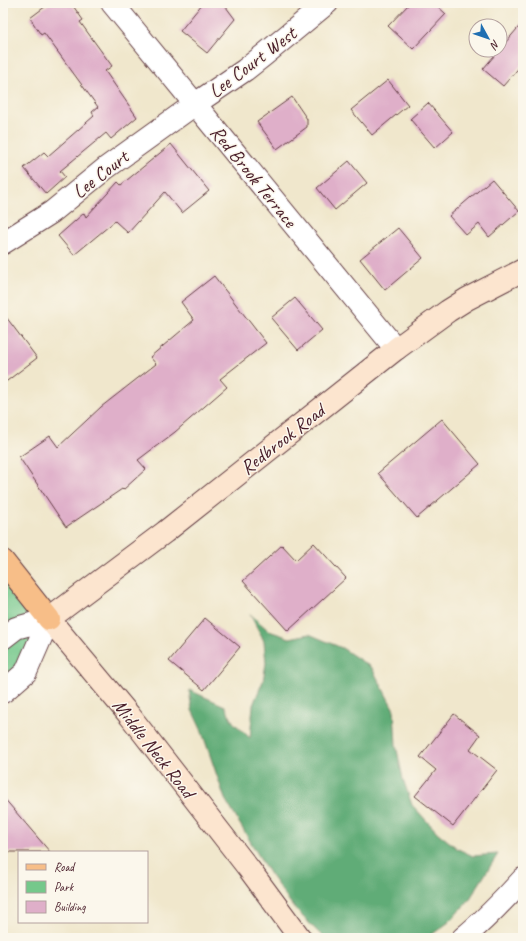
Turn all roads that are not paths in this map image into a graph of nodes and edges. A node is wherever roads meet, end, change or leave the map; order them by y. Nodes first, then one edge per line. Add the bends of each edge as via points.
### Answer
1 (112, 3) edge
2 (327, 3) edge
3 (195, 104) junction
4 (3, 243) edge
5 (523, 270) edge
6 (396, 348) junction
7 (3, 561) edge
8 (49, 619) junction
9 (3, 638) edge
10 (3, 692) edge
11 (523, 879) edge
12 (300, 938) edge
13 (463, 938) edge

1 - 3 street, Red Brook Terrace
2 - 3 street, Lee Court West via 245,70
3 - 4 street, Lee Court via 106,168 52,212
3 - 6 street, Red Brook Terrace
5 - 6 main road, Redbrook Road via 448,311
6 - 8 main road, Redbrook Road via 165,532
7 - 8 main road, Middle Neck Road
8 - 9 street via 16,628
8 - 10 street via 26,672
8 - 12 main road, Middle Neck Road via 130,716
11 - 13 street via 489,916

